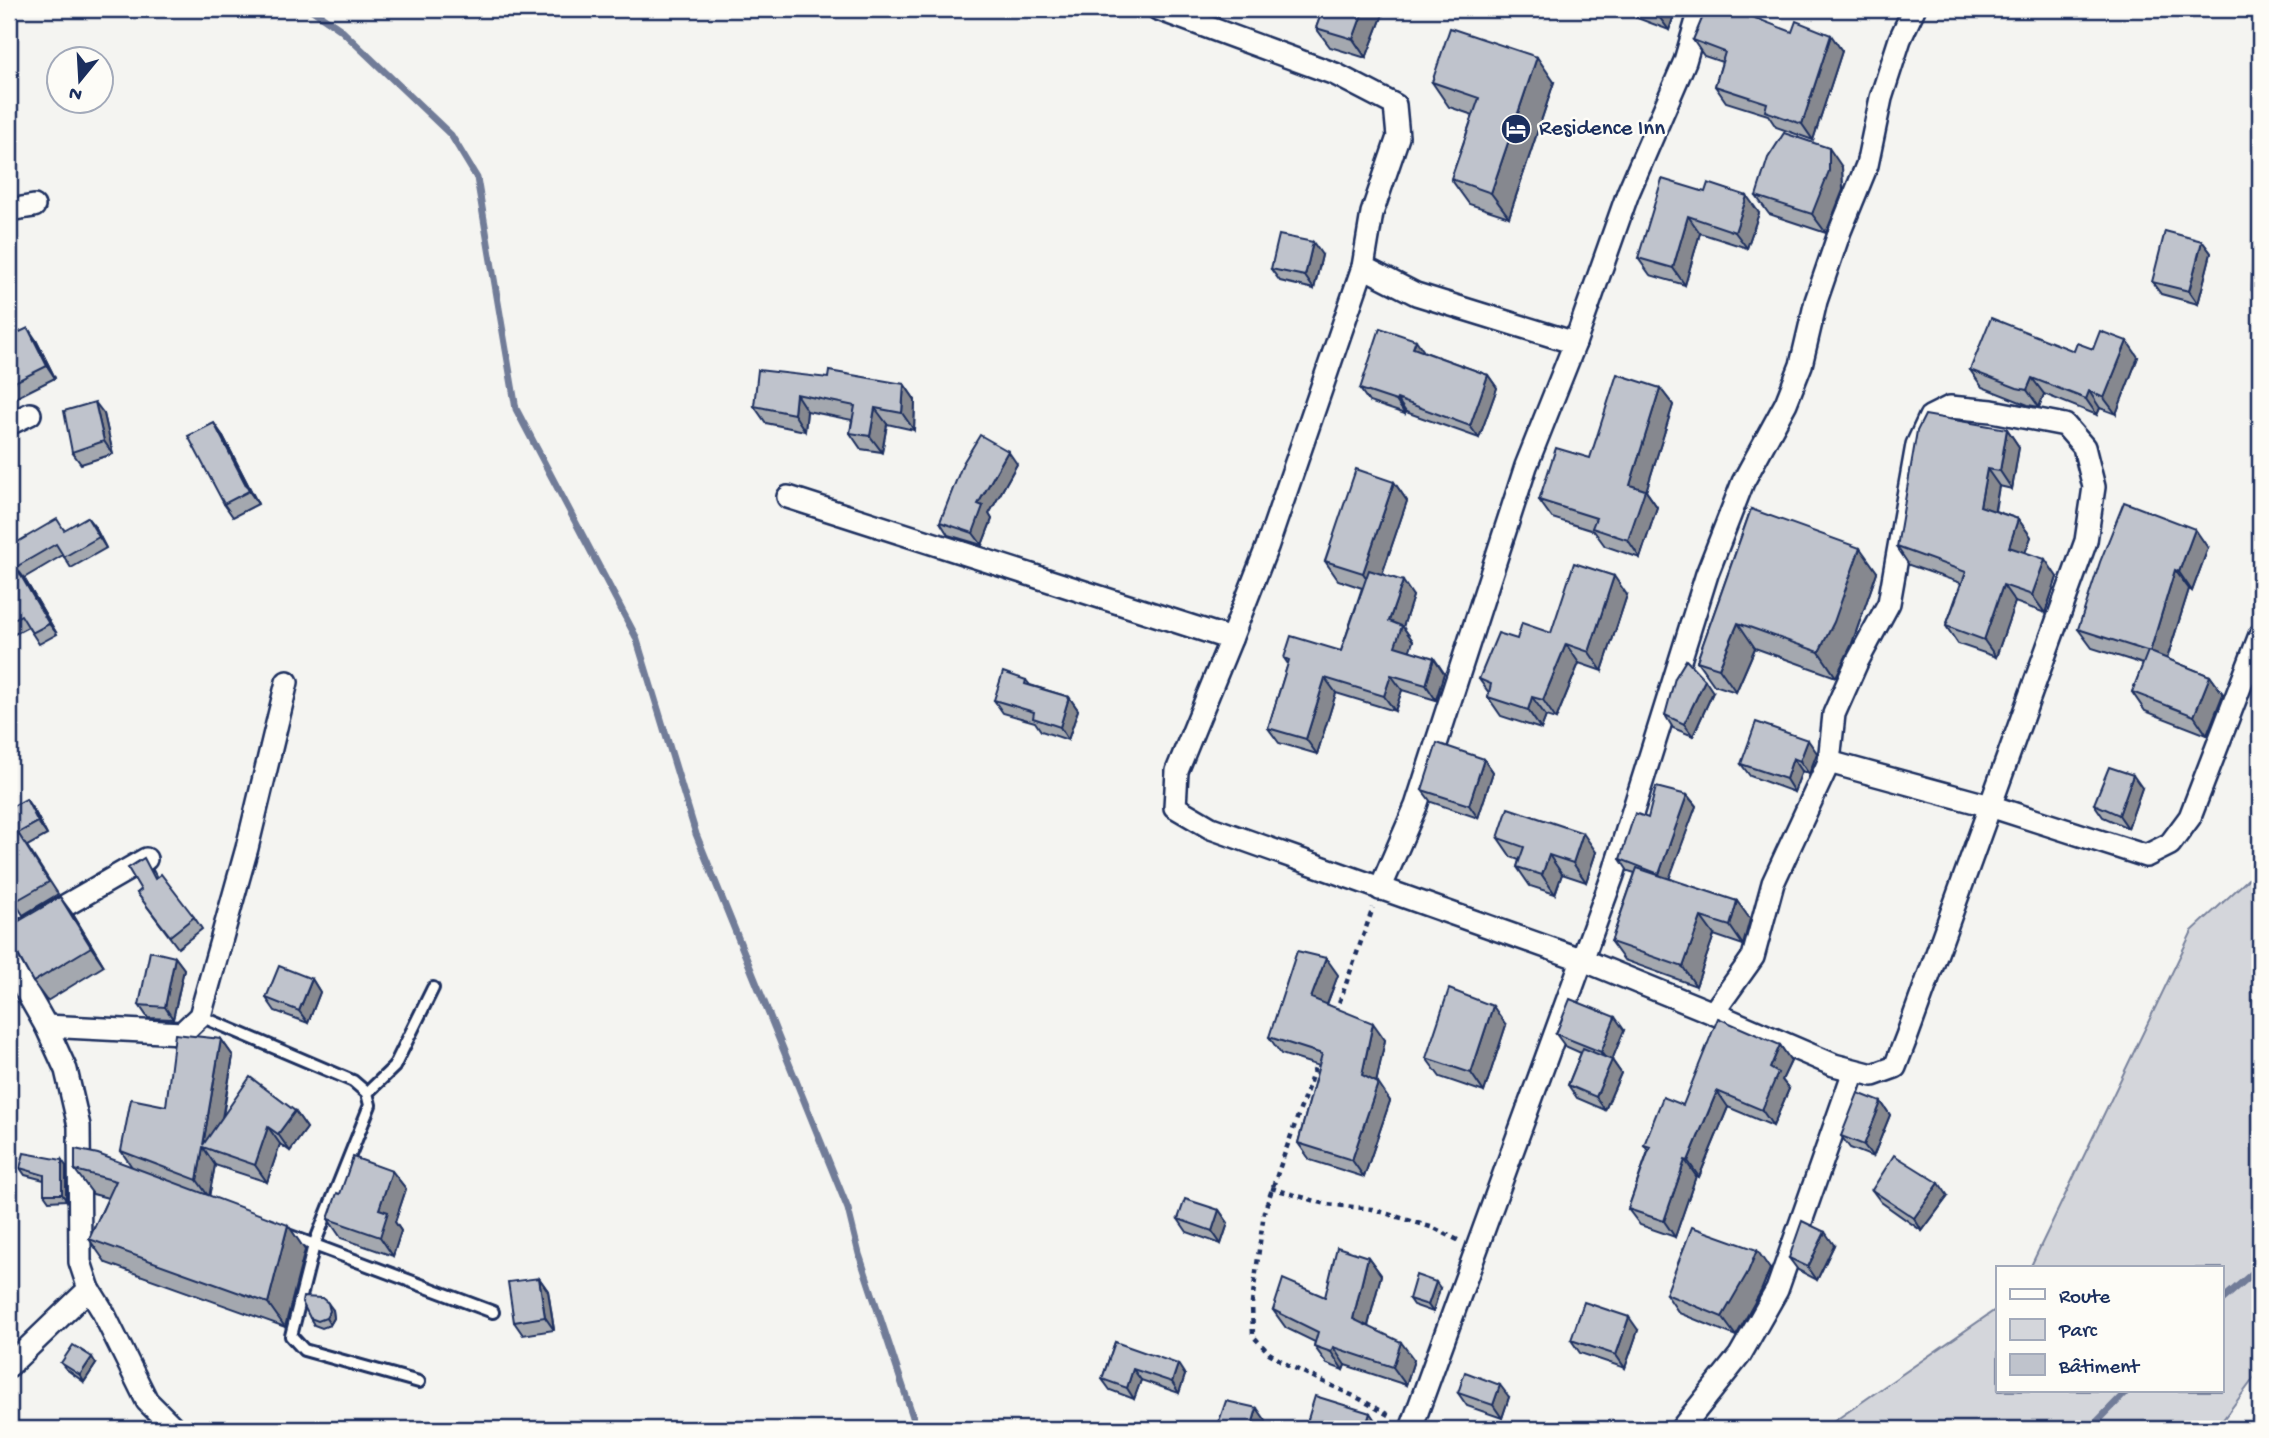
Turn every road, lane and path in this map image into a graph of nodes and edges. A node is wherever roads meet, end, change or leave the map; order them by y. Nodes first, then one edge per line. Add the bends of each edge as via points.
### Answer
1 (1158, 9) edge
2 (1914, 9) edge
3 (1700, 10) edge
4 (34, 206) dead end
5 (9, 210) edge
6 (1363, 267) junction
7 (1575, 344) junction
8 (30, 414) dead end
9 (9, 424) edge
10 (788, 497) dead end
11 (2260, 635) edge
12 (1231, 639) junction
13 (287, 682) dead end
14 (1829, 762) junction
15 (1990, 806) junction
16 (146, 859) edge
17 (1380, 889) junction
18 (9, 937) edge
19 (1583, 960) junction
20 (9, 961) edge
21 (433, 988) dead end
22 (1713, 1013) junction
23 (200, 1016) junction
24 (1333, 1019) edge
25 (46, 1026) junction
26 (1319, 1058) edge
27 (1854, 1070) junction
28 (367, 1093) junction
29 (1271, 1188) junction
30 (275, 1230) edge
31 (314, 1245) junction
32 (1478, 1251) junction
33 (89, 1289) junction
34 (494, 1312) dead end
35 (9, 1366) edge
36 (419, 1382) dead end
37 (1411, 1428) edge
38 (175, 1429) edge
39 (1681, 1429) edge

1 - 6 street via 1335,74 1395,105 1398,137 1372,213
2 - 19 street via 1899,39 1867,165 1816,301 1801,365 1743,482 1707,574
3 - 7 street via 1685,61 1628,193
4 - 5 street
6 - 7 street via 1416,294
6 - 12 street
7 - 17 street via 1526,466 1416,806
8 - 9 street
10 - 12 street
11 - 15 street via 2190,817 2170,844 2146,856
12 - 17 street via 1177,771 1175,807 1211,828
13 - 23 street
14 - 15 street
14 - 15 street via 1834,714 1889,603 1917,444 1930,417 1950,407 2065,425 2084,447 2094,487 2086,541
14 - 22 street via 1773,883 1753,957
15 - 27 street via 1895,1067 1873,1076
16 - 18 street
17 - 19 street
17 - 24 path
19 - 22 street
19 - 32 street
20 - 25 street
21 - 28 lane via 394,1067
22 - 27 street
23 - 25 street via 182,1033
23 - 28 lane via 353,1081
25 - 33 street via 66,1070 86,1159 80,1262
26 - 29 path
27 - 39 street via 1777,1290 1740,1354
28 - 31 lane via 370,1105
29 - 32 path via 1326,1204 1372,1209 1434,1228
29 - 37 path via 1255,1266 1253,1336 1288,1365
30 - 31 lane
31 - 34 lane
31 - 36 lane via 291,1336 304,1350
32 - 37 street
33 - 35 street
33 - 38 street via 147,1401

